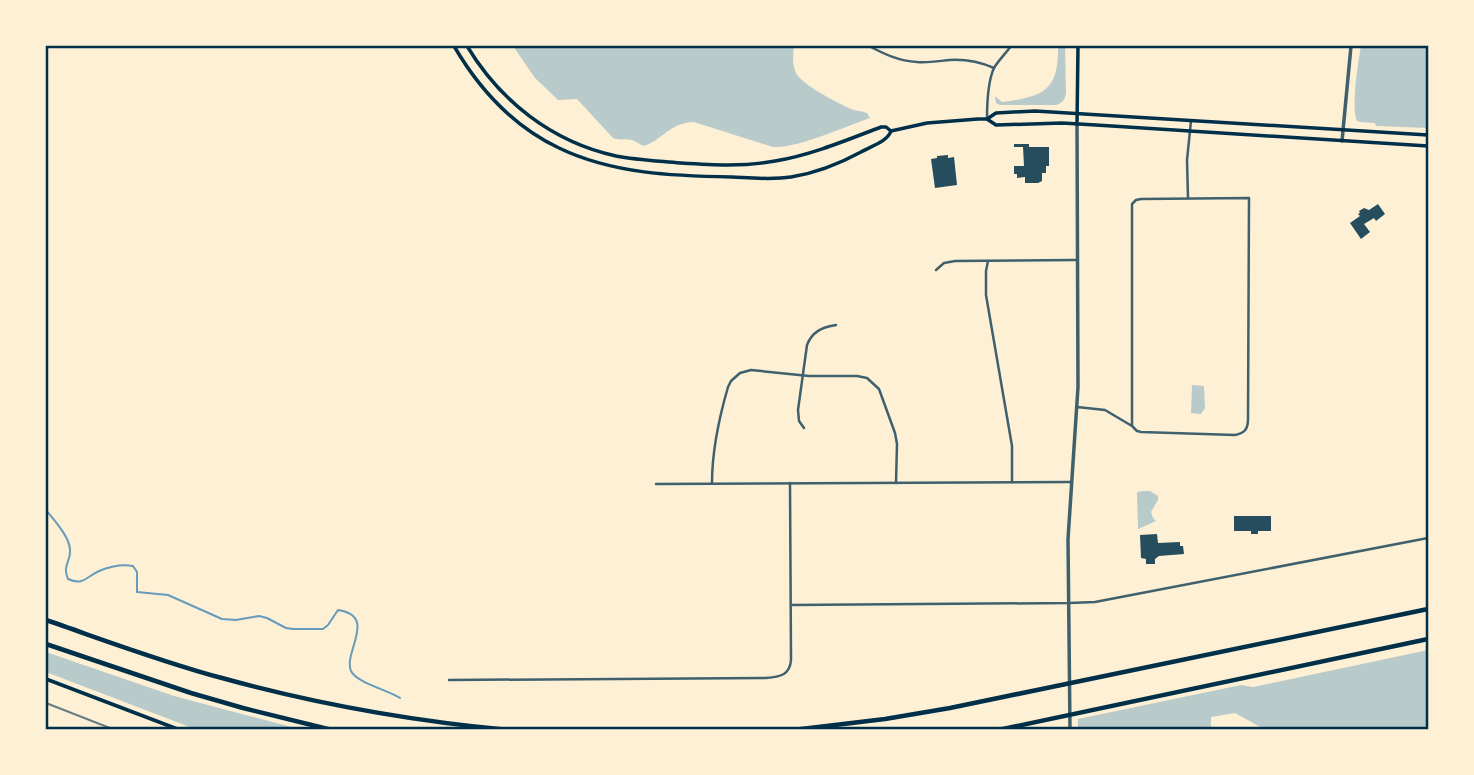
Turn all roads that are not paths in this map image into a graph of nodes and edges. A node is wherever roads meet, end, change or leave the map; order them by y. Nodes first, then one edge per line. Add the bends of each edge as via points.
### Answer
1 (454, 46) edge
2 (467, 46) edge
3 (869, 46) edge
4 (1011, 46) edge
5 (1078, 46) edge
6 (1351, 46) edge
7 (994, 68) junction
8 (1077, 113) junction
9 (987, 119) junction
10 (1191, 121) junction
11 (1077, 124) junction
12 (1343, 130) junction
13 (891, 131) junction
14 (1190, 131) junction
15 (1429, 135) edge
16 (1342, 141) junction
17 (1429, 146) edge
18 (1188, 198) junction
19 (1078, 260) junction
20 (988, 261) junction
21 (936, 270) dead end
22 (836, 325) dead end
23 (802, 376) junction
24 (1077, 407) junction
25 (1132, 426) junction
26 (804, 428) dead end
27 (1012, 482) junction
28 (1071, 482) junction
29 (790, 483) junction
30 (896, 483) junction
31 (656, 484) dead end
32 (712, 484) junction
33 (1429, 538) edge
34 (1069, 603) junction
35 (791, 605) junction
36 (1429, 609) edge
37 (46, 620) edge
38 (1429, 639) edge
39 (46, 644) edge
40 (46, 679) edge
41 (449, 680) dead end
42 (180, 730) edge
43 (332, 730) edge
44 (509, 730) edge
45 (793, 730) edge
46 (998, 730) edge
47 (1070, 730) edge

1 - 13 main road via 485,91 523,127 571,154 617,168 709,177 788,178 843,161 886,139
2 - 13 main road via 496,86 530,117 568,139 616,156 753,164 793,157 881,127
3 - 7 street via 905,60 960,60
4 - 7 street
5 - 8 main road
6 - 12 street
7 - 9 street
8 - 9 main road via 1000,112
8 - 10 main road
8 - 11 main road
9 - 11 main road via 996,125
9 - 13 main road via 927,122
10 - 12 main road
10 - 14 street
11 - 14 main road
11 - 19 street
12 - 15 main road
12 - 16 street
14 - 16 main road
14 - 18 street
16 - 17 main road
18 - 25 street via 1136,200 1132,204
18 - 25 street via 1248,198 1246,429 1235,435 1141,432
19 - 20 street
19 - 24 street
20 - 21 street via 949,261
20 - 27 street via 986,295 1012,446
22 - 23 street via 822,328 810,338
23 - 26 street via 798,416
23 - 30 street via 862,377 875,385 896,439
23 - 32 street via 751,370 731,381 714,445
24 - 25 street via 1105,410
24 - 28 street
27 - 28 street
27 - 30 street
28 - 34 street
29 - 30 street
29 - 32 street
29 - 35 street
31 - 32 street
33 - 34 street
34 - 35 street
34 - 47 street
35 - 41 street via 791,660 782,676
36 - 45 highway via 918,714
37 - 44 highway via 174,664 279,693 348,708
38 - 46 highway
39 - 43 highway via 191,693
40 - 42 main road

